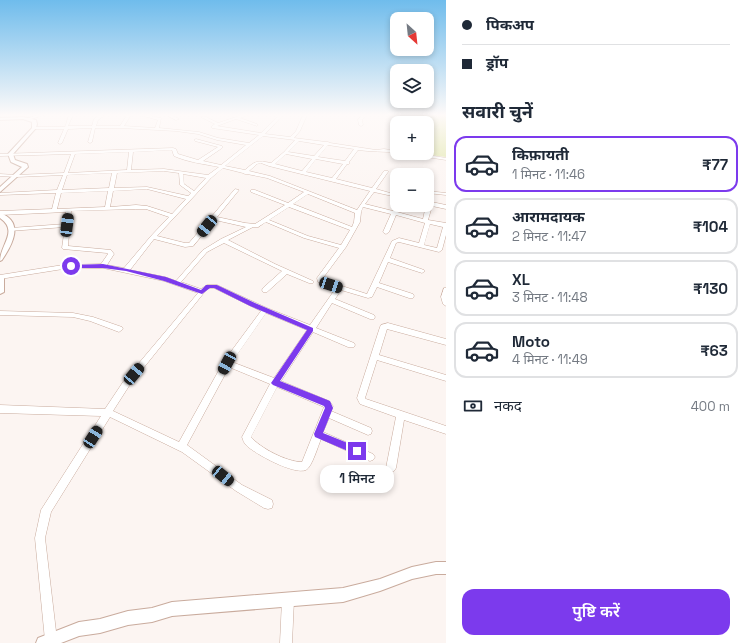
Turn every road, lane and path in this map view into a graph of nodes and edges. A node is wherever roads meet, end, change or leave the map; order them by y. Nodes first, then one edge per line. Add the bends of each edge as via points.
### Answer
1 (18, 145) edge
2 (214, 145) edge
3 (248, 145) edge
4 (292, 145) edge
5 (326, 145) edge
6 (340, 145) edge
7 (357, 148) junction
8 (131, 150) junction
9 (390, 151) edge
10 (74, 152) junction
11 (285, 153) junction
12 (10, 154) junction
13 (0, 155) edge
14 (315, 157) junction
15 (434, 157) edge
16 (446, 159) edge
17 (198, 162) junction
18 (347, 162) junction
19 (271, 165) junction
20 (222, 168) junction
21 (115, 172) junction
22 (129, 172) junction
23 (181, 172) junction
24 (303, 172) junction
25 (386, 172) dead end
26 (245, 173) junction
27 (65, 174) junction
28 (0, 175) edge
29 (16, 176) junction
30 (209, 177) junction
31 (333, 180) junction
32 (110, 189) junction
33 (0, 190) edge
34 (238, 190) dead end
35 (373, 190) junction
36 (59, 191) junction
37 (253, 192) dead end
38 (308, 192) junction
39 (194, 193) junction
40 (434, 193) edge
41 (0, 194) edge
42 (390, 194) edge
43 (446, 194) edge
44 (190, 198) junction
45 (434, 204) edge
46 (288, 205) junction
47 (362, 205) junction
48 (446, 207) edge
49 (107, 208) junction
50 (69, 210) junction
51 (54, 211) junction
52 (358, 212) junction
53 (428, 212) edge
54 (394, 213) junction
55 (0, 214) edge
56 (173, 216) junction
57 (214, 218) junction
58 (266, 220) junction
59 (426, 221) junction
60 (67, 225) junction
61 (446, 225) edge
62 (251, 226) junction
63 (353, 229) junction
64 (12, 230) junction
65 (386, 232) dead end
66 (153, 237) junction
67 (223, 240) junction
68 (421, 245) junction
69 (343, 247) junction
70 (0, 259) edge
71 (386, 259) junction
72 (103, 266) junction
73 (126, 270) junction
74 (422, 270) dead end
75 (286, 271) junction
76 (0, 277) edge
77 (311, 282) dead end
78 (177, 283) junction
79 (375, 284) junction
80 (339, 288) junction
81 (265, 290) dead end
82 (446, 290) edge
83 (0, 292) edge
84 (202, 292) junction
85 (411, 296) dead end
86 (331, 300) junction
87 (446, 304) edge
88 (265, 310) junction
89 (0, 313) edge
90 (372, 317) dead end
91 (119, 329) dead end
92 (311, 329) junction
93 (446, 342) edge
94 (351, 345) dead end
95 (374, 356) junction
96 (227, 363) junction
97 (446, 378) edge
98 (275, 383) junction
99 (0, 409) edge
100 (109, 413) junction
101 (327, 413) junction
102 (402, 415) junction
103 (446, 430) edge
104 (368, 431) dead end
105 (318, 434) junction
106 (181, 447) junction
107 (370, 457) dead end
108 (391, 468) dead end
109 (268, 504) dead end
110 (446, 568) edge
111 (288, 600) junction
112 (47, 641) edge
113 (286, 643) edge

1 - 12 street
2 - 17 street via 221,147
3 - 20 street
4 - 11 street
5 - 14 street
6 - 7 street
7 - 9 street
7 - 18 street
8 - 10 street
8 - 17 street via 173,149 178,156
8 - 22 street
10 - 12 street
10 - 27 street
11 - 14 street
11 - 19 street
12 - 13 street
12 - 29 street via 12,161 26,166
14 - 18 street
14 - 24 street
15 - 16 street
17 - 20 street
18 - 31 street
19 - 24 street
19 - 26 street via 257,162
20 - 26 street
20 - 30 street
21 - 22 street
21 - 27 street
21 - 32 street
22 - 23 street
23 - 30 street
23 - 39 street via 182,185
24 - 31 street
25 - 35 street
26 - 38 street via 270,178
27 - 29 street
27 - 36 street
28 - 29 street
29 - 33 street
30 - 39 street
31 - 35 street
32 - 36 street
32 - 44 street via 153,188
32 - 49 street
34 - 57 street
35 - 42 street
35 - 47 street
36 - 41 street
36 - 51 street
37 - 46 street
38 - 46 street
38 - 52 street
39 - 44 street
40 - 43 street
44 - 56 street
45 - 48 street
46 - 58 street
46 - 63 street
47 - 52 street
47 - 54 street
49 - 50 street
49 - 56 street via 142,207
50 - 51 street
50 - 60 street
51 - 55 street
52 - 63 street
53 - 59 street
54 - 59 street
54 - 65 street
55 - 64 street via 8,221
56 - 66 street
57 - 62 street
57 - 66 street via 191,244 185,245
58 - 62 street
58 - 69 street via 306,237
59 - 61 street
59 - 68 street
60 - 64 street
60 - 72 street via 65,248 109,251 111,254
61 - 68 street via 440,250
62 - 67 street
63 - 69 street
64 - 70 street via 11,242
66 - 73 street
67 - 75 street
67 - 78 street via 199,256
68 - 71 street via 395,241
69 - 80 street via 320,280
71 - 74 street
71 - 79 street
72 - 73 street
72 - 76 street via 63,267
73 - 78 street
75 - 77 street
75 - 81 street
76 - 83 street
78 - 84 street
79 - 80 street via 368,296
79 - 85 street
80 - 86 street
82 - 87 street
84 - 88 street via 209,286 215,286
84 - 100 street via 126,384
86 - 90 street
86 - 92 street
88 - 92 street
88 - 96 street
89 - 91 street via 73,315
92 - 94 street
92 - 98 street
93 - 95 street via 385,326
95 - 97 street
95 - 102 street via 361,400
96 - 98 street
96 - 106 street
98 - 101 street via 328,404
98 - 105 street via 247,434 248,442 282,461 301,467 306,464
99 - 100 street
100 - 106 street
100 - 112 street via 46,510 40,538
101 - 104 street
101 - 105 street
102 - 103 street
102 - 108 street
105 - 107 street
106 - 109 street
110 - 111 street via 412,574 343,595
111 - 112 street via 172,609 79,629
111 - 113 street

